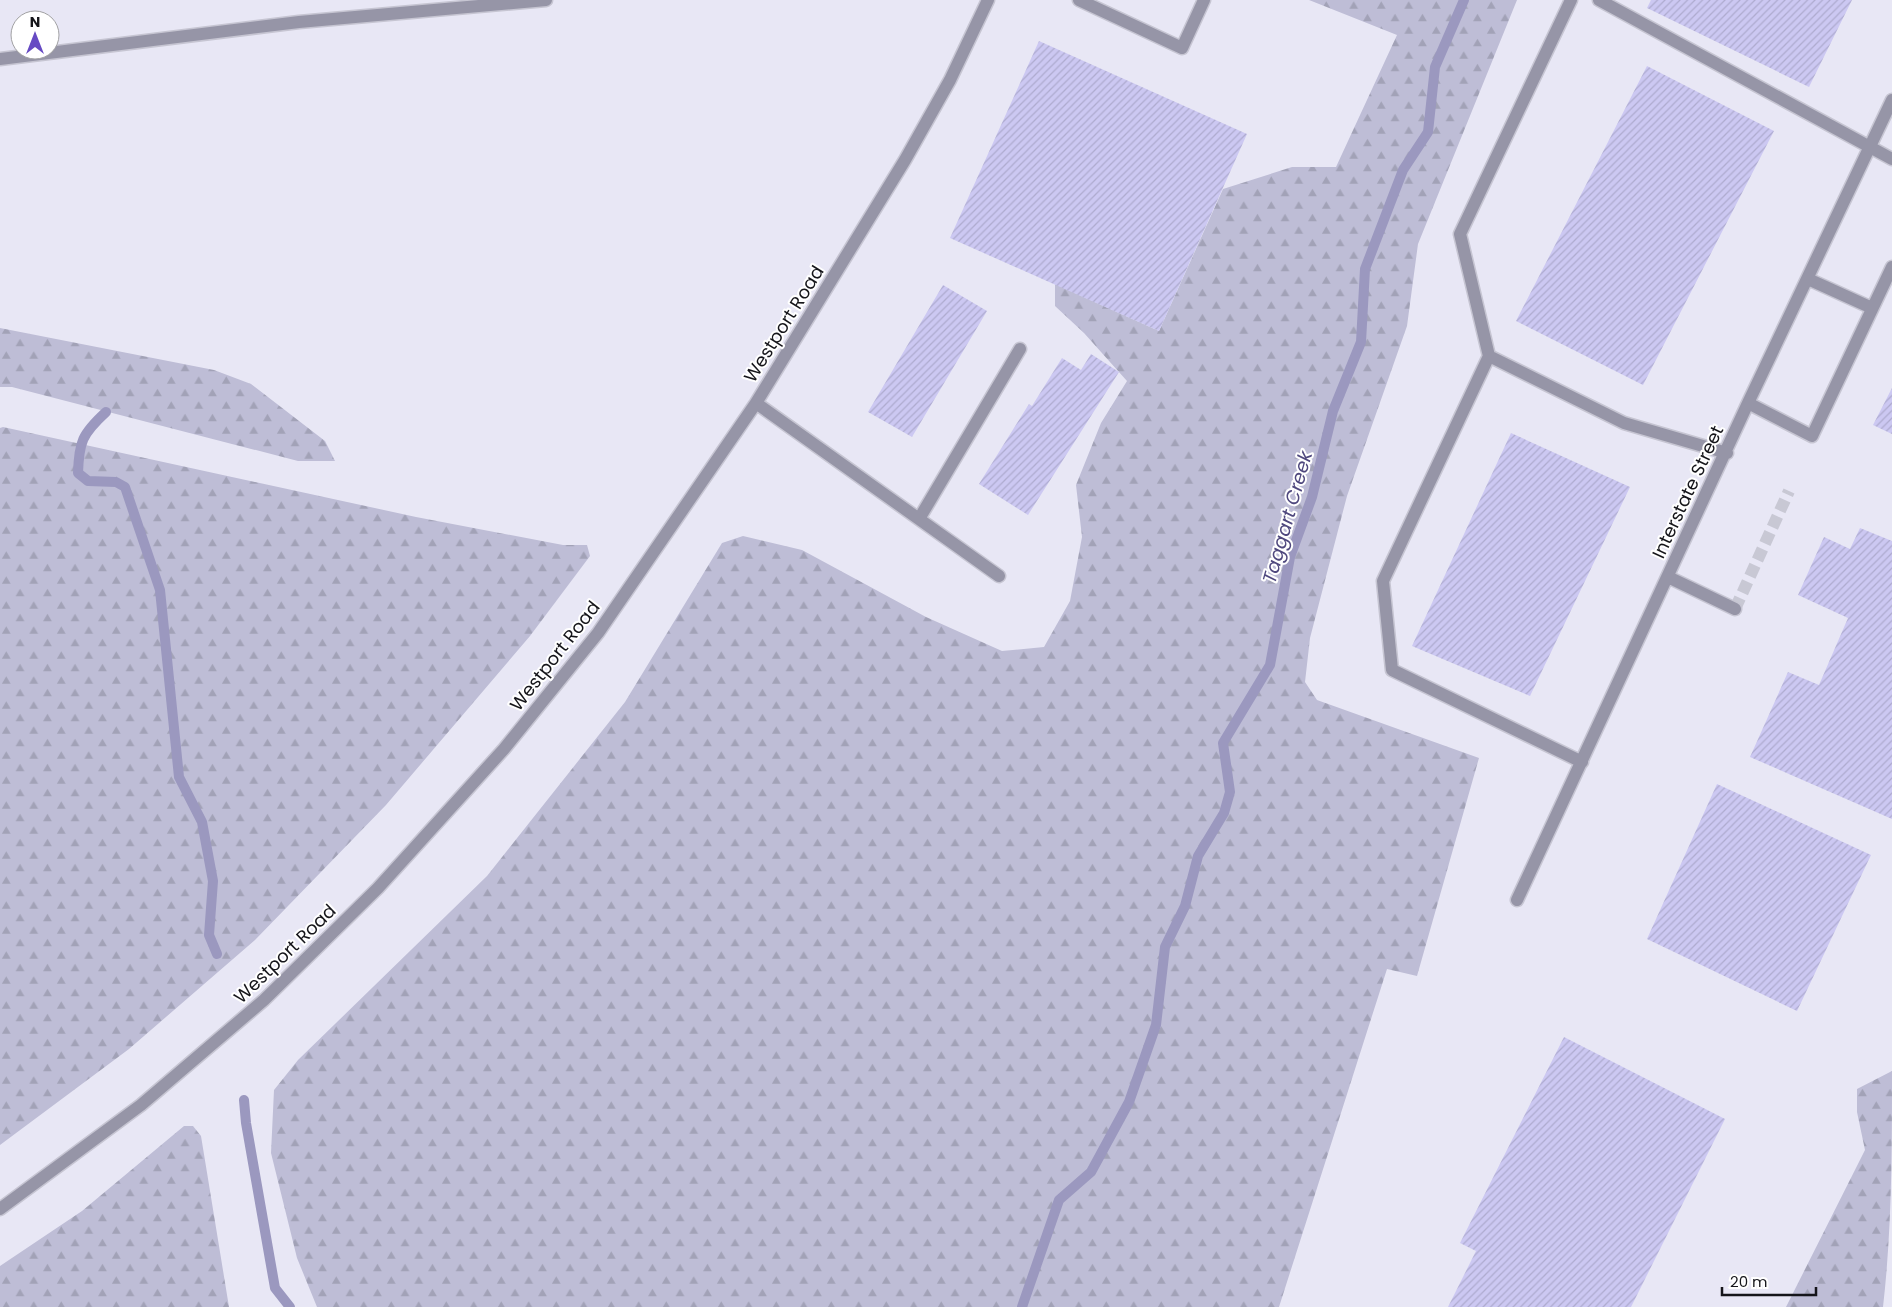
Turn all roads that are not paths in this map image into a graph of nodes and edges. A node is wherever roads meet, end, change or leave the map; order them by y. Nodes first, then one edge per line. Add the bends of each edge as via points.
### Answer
1 (546, 0) edge
2 (988, 0) edge
3 (1079, 0) edge
4 (1204, 0) edge
5 (1571, 0) edge
6 (1599, 0) edge
7 (0, 58) edge
8 (1892, 100) edge
9 (1870, 148) junction
10 (1892, 158) edge
11 (1892, 267) edge
12 (1808, 279) junction
13 (1872, 308) junction
14 (1020, 350) dead end
15 (1490, 356) junction
16 (756, 403) junction
17 (1748, 403) junction
18 (1727, 452) junction
19 (919, 519) junction
20 (999, 576) dead end
21 (1668, 577) junction
22 (1735, 609) dead end
23 (1582, 762) junction
24 (1517, 900) dead end
25 (0, 1209) edge

1 - 7 street via 299,22
2 - 16 street, Westport Road via 950,80 905,160
3 - 4 street via 1182,48
5 - 15 street via 1460,234
6 - 9 street
8 - 9 street, Interstate Street
9 - 10 street
9 - 12 street, Interstate Street
11 - 13 street
12 - 13 street
12 - 17 street, Interstate Street
13 - 17 street via 1812,436
14 - 19 street
15 - 18 street via 1624,423
15 - 23 street via 1383,581 1392,670
16 - 19 street
16 - 25 street, Westport Road via 598,633 504,749 378,888 264,1000 141,1106
17 - 18 street, Interstate Street
18 - 21 street, Interstate Street
19 - 20 street
21 - 22 street
21 - 23 street, Interstate Street
23 - 24 street, Interstate Street

